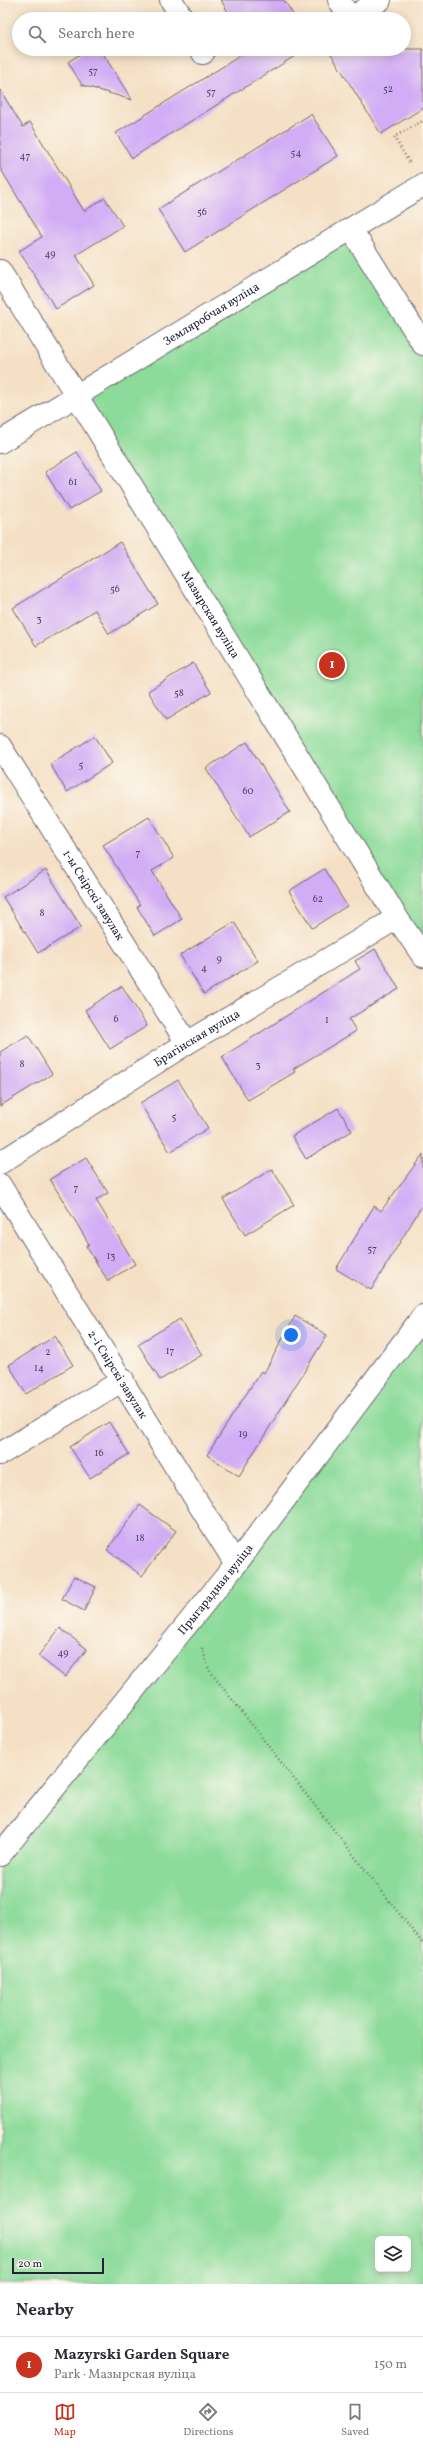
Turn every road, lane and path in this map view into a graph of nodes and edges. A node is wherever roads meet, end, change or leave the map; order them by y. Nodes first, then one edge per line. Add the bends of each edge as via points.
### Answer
1 (171, 0) edge
2 (339, 0) edge
3 (380, 0) edge
4 (179, 12) edge
5 (346, 12) edge
6 (361, 12) edge
7 (423, 186) edge
8 (351, 229) junction
9 (0, 271) edge
10 (423, 344) edge
11 (76, 396) junction
12 (0, 442) edge
13 (0, 746) edge
14 (397, 918) junction
15 (423, 956) edge
16 (187, 1043) junction
17 (0, 1163) edge
18 (0, 1184) edge
19 (423, 1316) edge
20 (123, 1380) junction
21 (0, 1454) edge
22 (236, 1564) junction
23 (193, 1617) junction
24 (0, 1855) edge
25 (423, 1944) edge

1 - 4 street
2 - 5 street
3 - 6 street
7 - 8 street, Земляробчая вуліца
8 - 10 street
8 - 11 street, Земляробчая вуліца
9 - 11 street, Мазырская вуліца
11 - 12 street, Земляробчая вуліца
11 - 14 street, Мазырская вуліца
13 - 16 street, 1-ы Свірскі завулак
14 - 15 street, Мазырская вуліца
14 - 16 street, Брагінская вуліца
16 - 17 street, Брагінская вуліца
18 - 20 street, 2-і Свірскі завулак
19 - 22 street, Прыгарадная вуліца
20 - 21 street
20 - 22 street, 2-і Свірскі завулак
22 - 23 street, Прыгарадная вуліца
23 - 24 street, Прыгарадная вуліца
23 - 25 path via 209,1670

